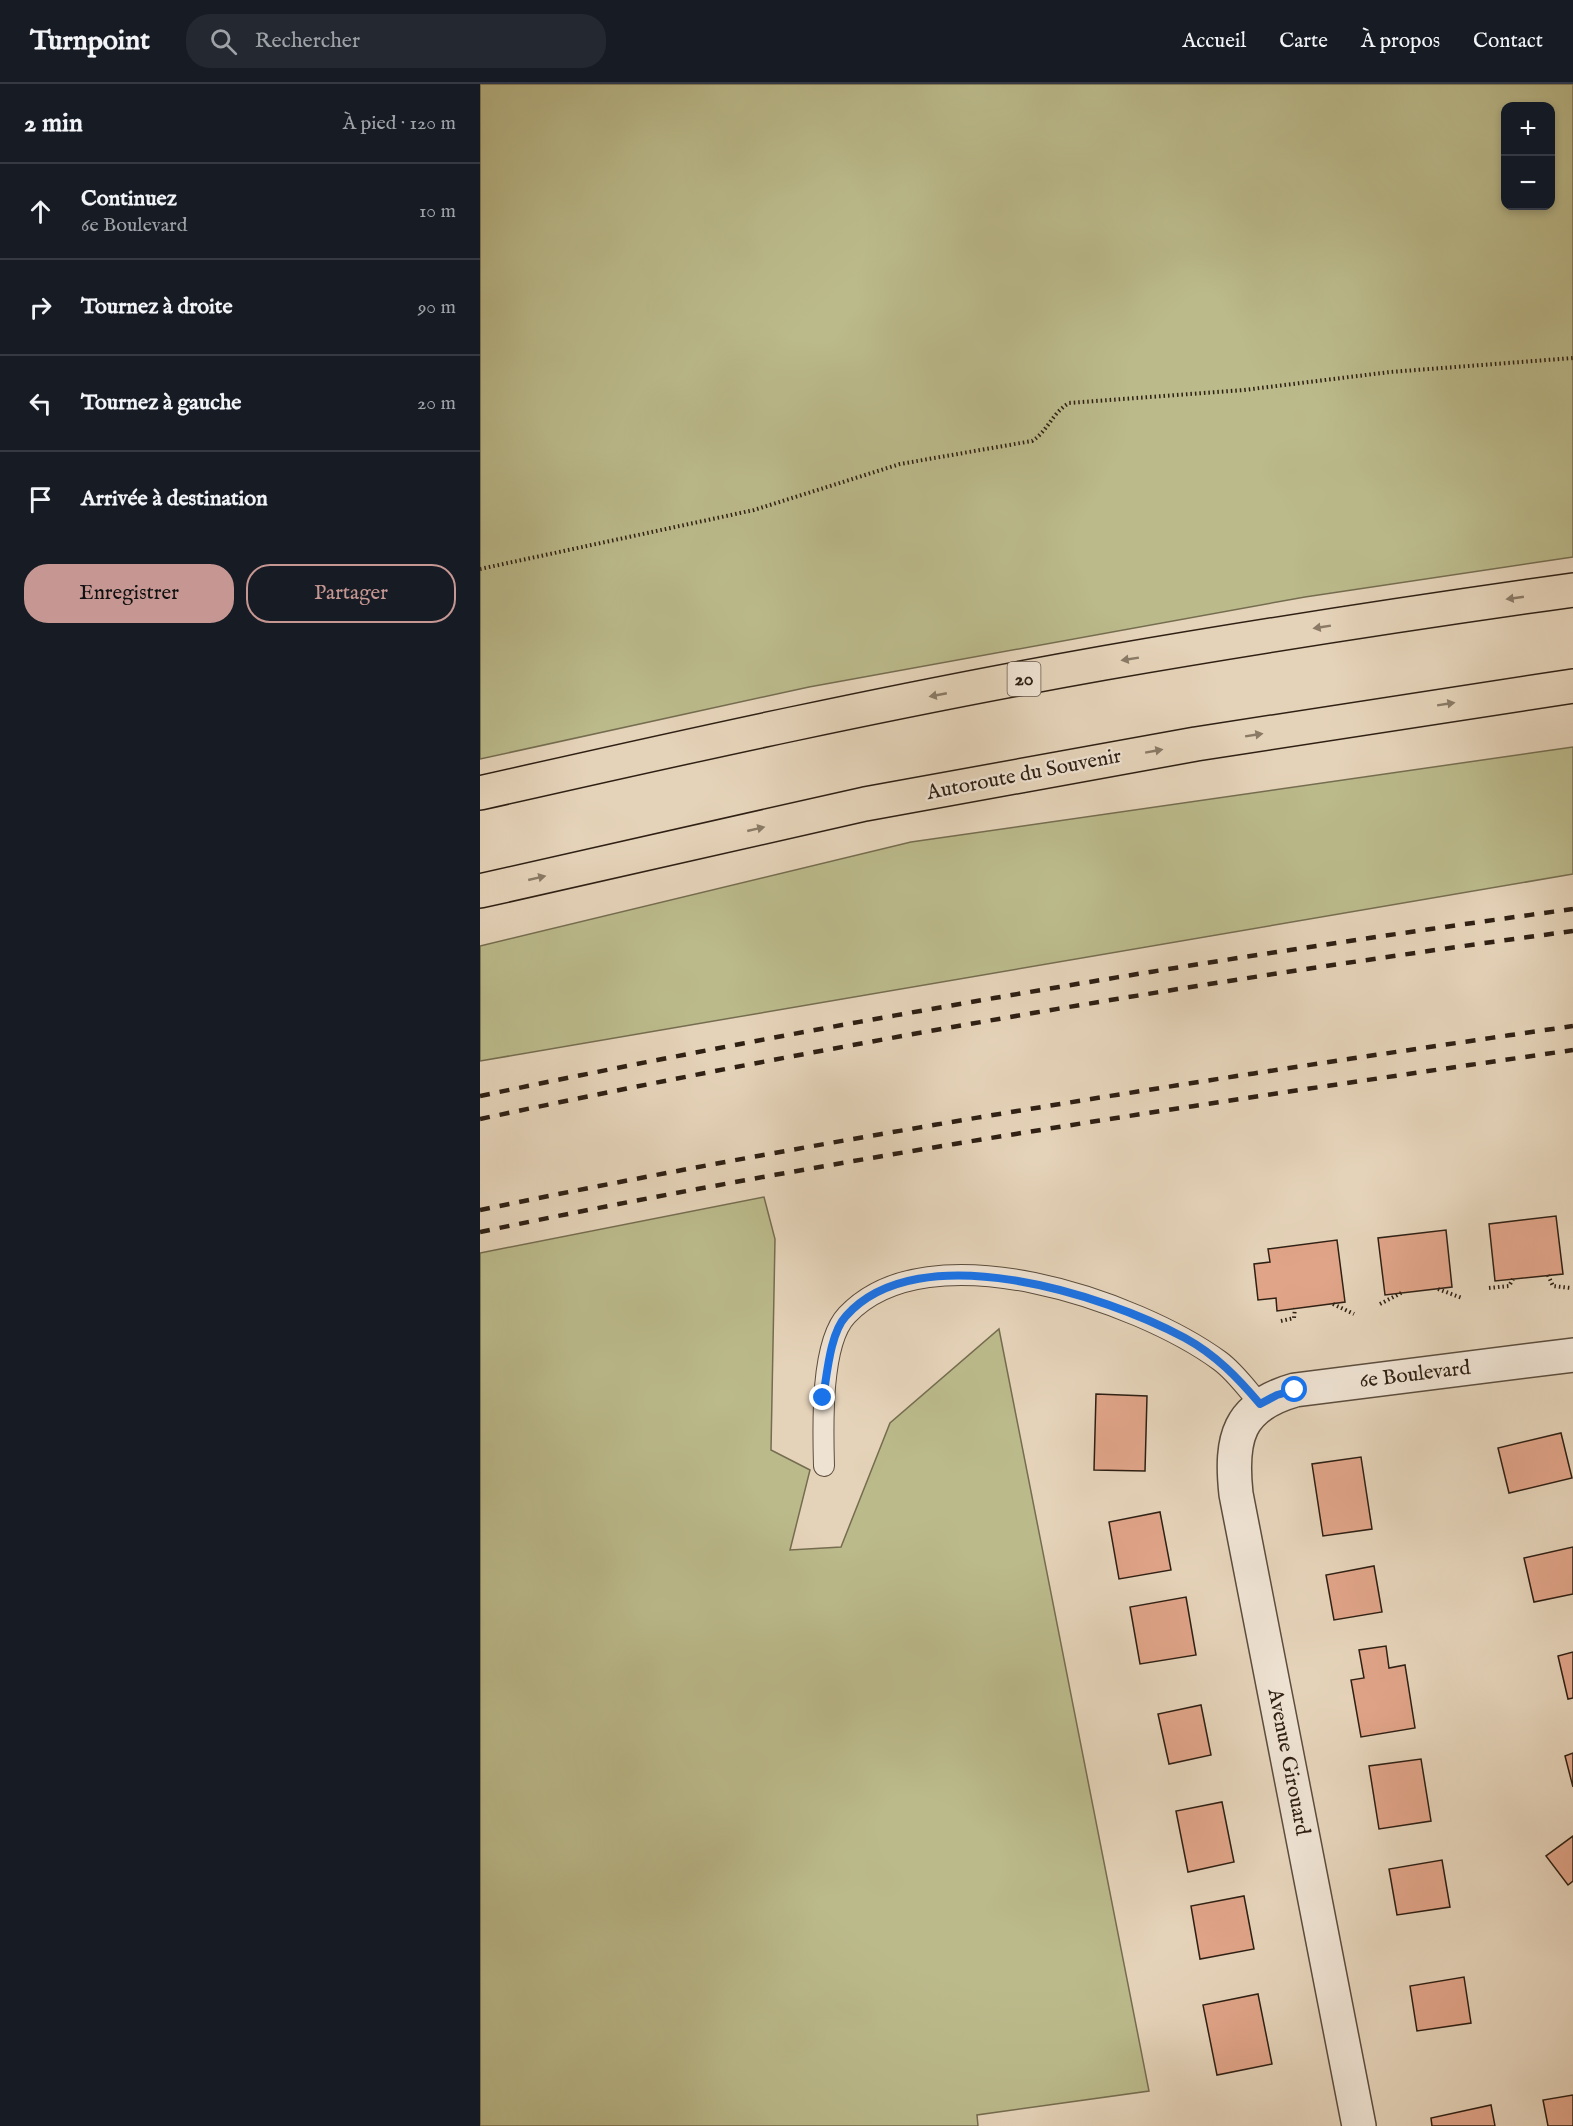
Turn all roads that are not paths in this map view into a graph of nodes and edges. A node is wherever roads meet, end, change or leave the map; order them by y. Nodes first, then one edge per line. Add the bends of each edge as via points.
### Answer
1 (1573, 590) edge
2 (1573, 686) edge
3 (480, 793) edge
4 (480, 891) edge
5 (1573, 1355) edge
6 (1260, 1404) junction
7 (824, 1466) dead end
8 (1359, 2126) edge

1 -> 3 highway, 20 via 1092,666 885,705
4 -> 2 highway, Autoroute du Souvenir via 865,804 1185,746
5 - 6 street, 6e Boulevard via 1295,1390
6 - 7 lane via 1222,1362 1186,1338 1127,1312 1058,1288 1004,1277 947,1275 875,1293 845,1316 832,1346 823,1398
6 - 8 street, Avenue Girouard via 1246,1419 1235,1448 1236,1494

